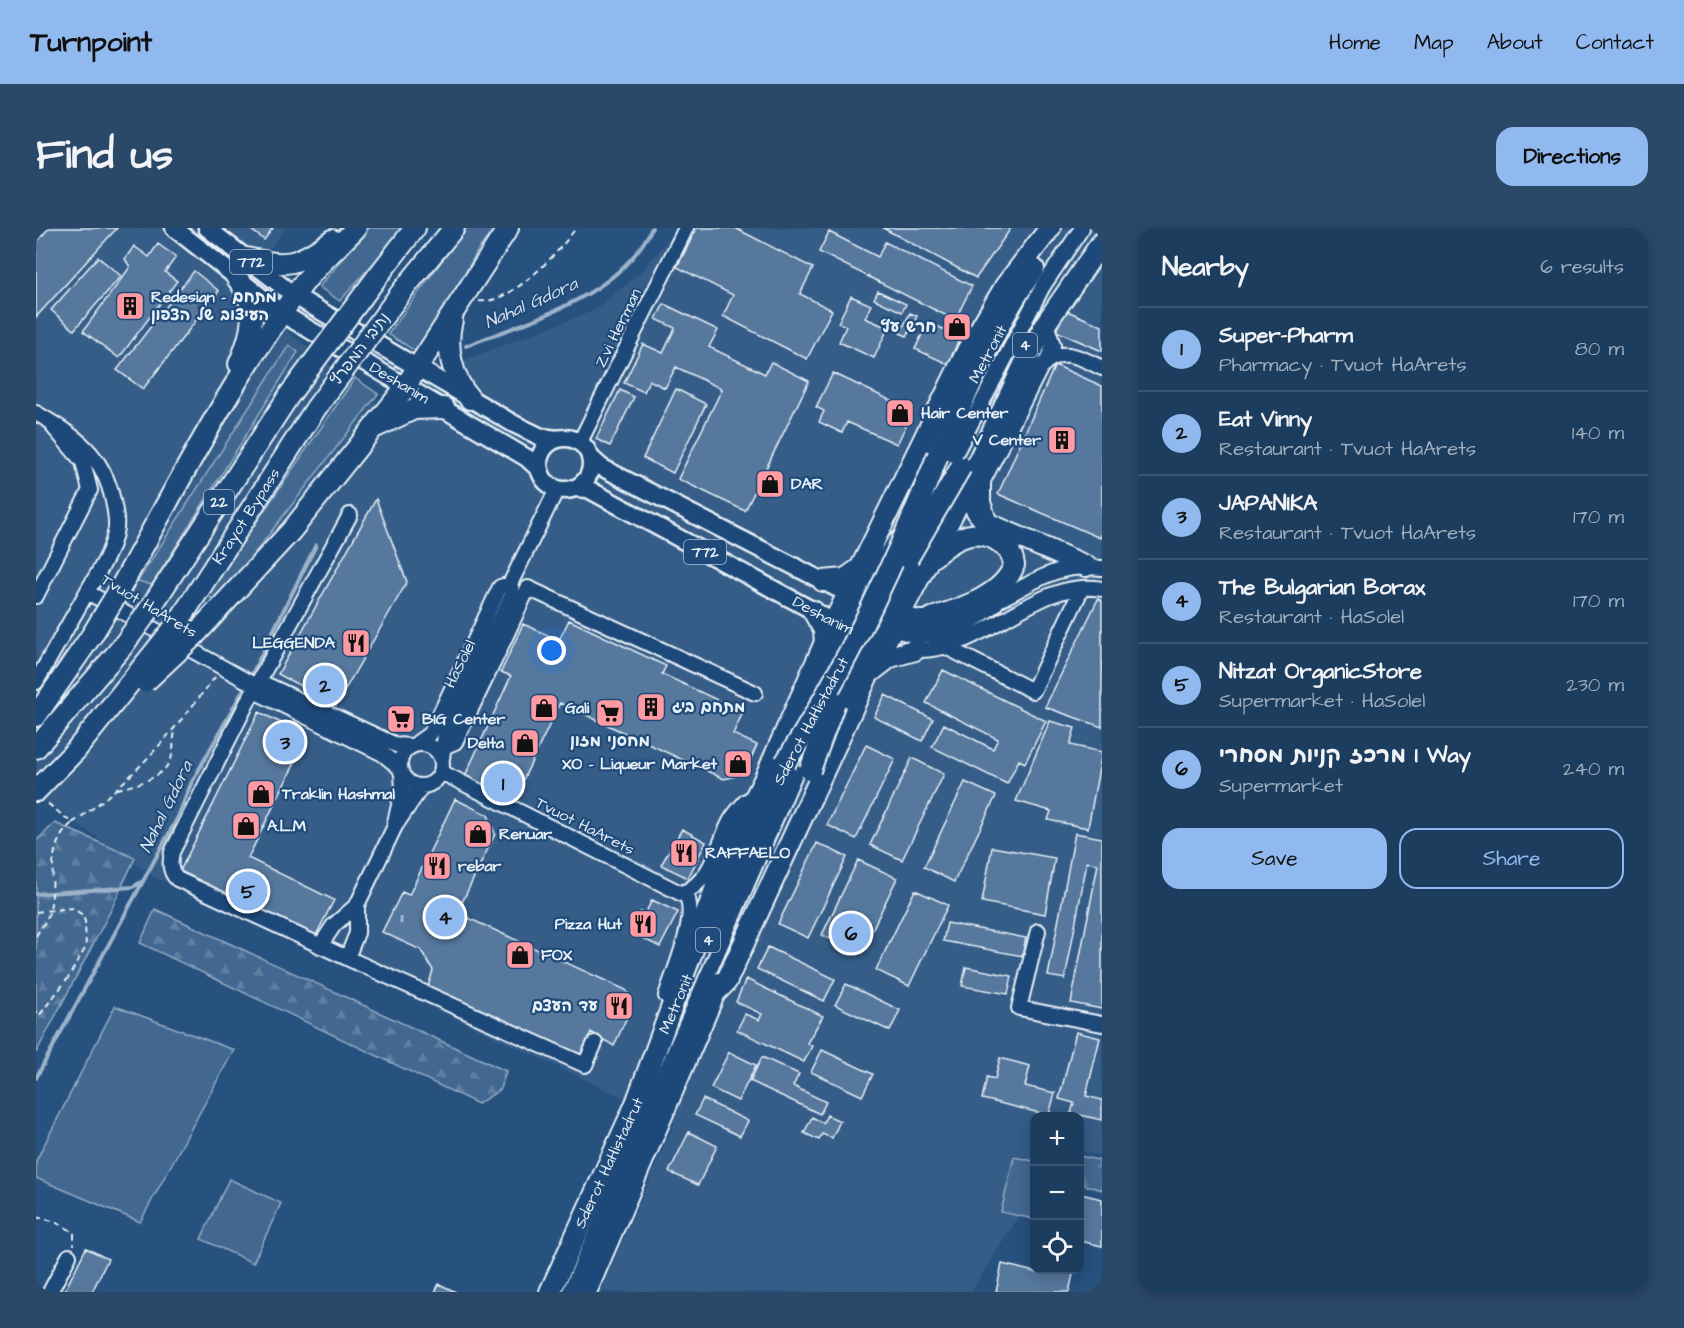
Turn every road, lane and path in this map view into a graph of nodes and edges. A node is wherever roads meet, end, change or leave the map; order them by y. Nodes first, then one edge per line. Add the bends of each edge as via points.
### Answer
1 (174, 228) edge
2 (207, 228) edge
3 (349, 228) edge
4 (356, 228) edge
5 (415, 228) edge
6 (454, 228) edge
7 (508, 228) edge
8 (576, 228) edge
9 (686, 228) edge
10 (1043, 228) edge
11 (1050, 228) edge
12 (1063, 228) edge
13 (1082, 228) edge
14 (1102, 232) edge
15 (1102, 242) edge
16 (246, 258) junction
17 (236, 277) junction
18 (295, 296) junction
19 (458, 307) junction
20 (283, 314) junction
21 (1046, 323) junction
22 (1048, 359) junction
23 (1102, 368) edge
24 (418, 369) junction
25 (406, 386) junction
26 (290, 394) joint
27 (470, 399) junction
28 (316, 408) joint
29 (444, 408) junction
30 (42, 417) edge
31 (927, 430) junction
32 (368, 432) junction
33 (558, 439) junction
34 (580, 442) junction
35 (200, 447) junction
36 (590, 457) junction
37 (540, 470) junction
38 (965, 473) junction
39 (566, 488) junction
40 (931, 500) junction
41 (350, 515) dead end
42 (997, 528) junction
43 (926, 564) junction
44 (862, 567) junction
45 (1098, 567) edge
46 (823, 581) junction
47 (510, 584) junction
48 (1082, 588) junction
49 (1102, 589) edge
50 (87, 592) junction
51 (36, 596) edge
52 (993, 602) junction
53 (813, 611) junction
54 (848, 611) junction
55 (932, 618) junction
56 (887, 626) junction
57 (825, 643) junction
58 (487, 646) junction
59 (946, 647) junction
60 (915, 650) junction
61 (494, 661) junction
62 (228, 672) junction
63 (868, 675) junction
64 (36, 682) edge
65 (254, 685) junction
66 (755, 693) dead end
67 (36, 716) edge
68 (175, 730) junction
69 (814, 730) junction
70 (90, 733) junction
71 (414, 745) junction
72 (36, 748) edge
73 (441, 760) junction
74 (401, 771) junction
75 (765, 778) junction
76 (422, 786) junction
77 (116, 789) junction
78 (40, 796) edge
79 (72, 823) junction
80 (395, 826) junction
81 (682, 893) junction
82 (357, 904) junction
83 (50, 909) junction
84 (36, 912) edge
85 (1038, 931) dead end
86 (36, 936) edge
87 (320, 946) junction
88 (347, 958) junction
89 (714, 994) junction
90 (36, 1011) edge
91 (38, 1017) junction
92 (36, 1023) edge
93 (1102, 1024) edge
94 (663, 1027) junction
95 (595, 1043) dead end
96 (631, 1117) junction
97 (36, 1217) edge
98 (69, 1256) joint
99 (50, 1292) edge
100 (550, 1292) edge
101 (570, 1292) edge
102 (586, 1292) edge

1 - 17 main road, Deshanim / 772
2 - 16 main road, Deshanim / 772
3 - 16 highway via 295,262 276,266
4 - 18 highway
5 - 26 highway, נתיבי המפרץ / 22, bridge
6 - 28 highway, נתיבי המפרץ / 22, bridge
7 - 19 highway
8 - 19 path via 565,244 501,298
9 - 34 street, Zvi Herman
10 - 31 street via 1001,285 963,348
11 - 31 highway via 995,303
12 - 96 highway, Sderot HaHistadrut / 4, bridge via 1022,285 822,705 785,763
13 - 40 street, Metronit via 1043,286
14 - 38 highway, Sderot HaHistadrut / 4 via 1020,352
15 - 21 highway
16 - 18 main road, Deshanim / 772
17 - 20 main road, Deshanim / 772
17 - 35 highway via 250,299 251,330
18 - 20 highway
18 - 24 main road, Deshanim / 772
19 - 24 highway
19 - 27 highway via 449,342 460,385
20 - 25 main road, Deshanim / 772
20 - 35 highway
21 - 22 street via 1053,345
21 - 38 highway
22 - 23 street via 1066,353
22 - 42 street via 1029,388 983,481 982,502
24 - 25 highway
24 - 27 main road, Deshanim / 772
25 - 29 main road, Deshanim / 772
25 - 32 highway
26 - 72 highway, Krayot Bypass / 22, bridge via 122,647
27 - 33 main road, Deshanim / 772 via 541,437
28 - 70 highway, Krayot Bypass / 22, bridge via 177,624
29 - 32 highway via 406,411
29 - 37 main road, Deshanim / 772 via 527,458
30 - 50 street, Tvuot HaArets via 71,434 92,454 112,495 116,533
30 - 51 street via 82,462 90,490
31 - 44 highway
32 - 70 highway, bridge via 291,531 194,636
33 - 34 main road
33 - 37 main road via 542,452
34 - 36 main road
35 - 67 highway, bridge via 92,635
36 - 39 main road via 589,474
36 - 46 main road, Deshanim / 772 via 601,467
37 - 39 main road via 544,480
38 - 42 highway via 977,513
38 - 43 highway
38 - 89 highway, Sderot HaHistadrut / 4, bridge via 906,561 860,650
39 - 47 street, HaSolel
39 - 53 main road, Deshanim / 772 via 588,489
40 - 54 street, Metronit via 886,554
40 - 56 street, Metronit via 922,538
41 - 65 street
42 - 45 highway
43 - 55 highway via 952,542 975,534 995,538 1013,560 1011,572 1002,584 973,602
43 - 56 highway
44 - 46 highway via 840,581
44 - 54 highway
45 - 52 street via 1066,568
46 - 54 main road, Deshanim / 772
47 - 58 street, HaSolel via 513,593
47 - 71 street, HaSolel via 501,587 434,727
48 - 49 street
48 - 59 street via 1047,597
48 - 59 street via 1034,691
50 - 62 street, Tvuot HaArets
50 - 64 street
52 - 55 street
52 - 56 highway via 974,618 951,628 924,633
53 - 54 main road, Deshanim / 772
53 - 57 highway via 824,630
54 - 56 highway
54 - 57 highway
54 - 69 street, Metronit via 821,684
55 - 56 street
56 - 60 street
56 - 63 highway
56 - 69 street, Metronit via 844,693
57 - 75 highway
58 - 61 street
58 - 73 street, HaSolel via 445,734
59 - 60 street
60 - 63 highway via 890,657
61 - 66 street via 528,588
61 - 73 street via 455,742
62 - 65 street, Tvuot HaArets
62 - 68 path
63 - 89 highway via 726,982
65 - 71 street, Tvuot HaArets via 267,685 396,745
65 - 74 street, Tvuot HaArets via 262,696 383,754
65 - 87 street via 172,852 171,868 177,879
68 - 77 path
68 - 77 path via 171,759 165,767 138,784
69 - 101 street, Metronit
70 - 78 highway, 22, bridge
71 - 73 street via 431,746
71 - 74 street via 402,755
73 - 76 street via 434,782
73 - 81 street, Tvuot HaArets
74 - 76 street via 410,783
74 - 80 street via 403,789
75 - 81 street via 731,821 705,875
75 - 94 highway via 733,841
76 - 80 street
77 - 79 path
78 - 79 path
79 - 83 path via 61,832 57,843 50,878
80 - 82 street
81 - 94 street via 691,910 665,1000
82 - 87 street via 334,925
82 - 88 street via 357,933
83 - 84 path
83 - 86 path
83 - 91 path via 72,908 83,915 86,947
85 - 93 street via 1019,1008
87 - 88 street
88 - 95 street via 585,1065
89 - 102 highway, Sderot HaHistadrut / 4
90 - 91 path
91 - 92 path
94 - 96 highway
96 - 100 highway, Sderot HaHistadrut / 4
97 - 98 path via 74,1232
98 - 99 street

